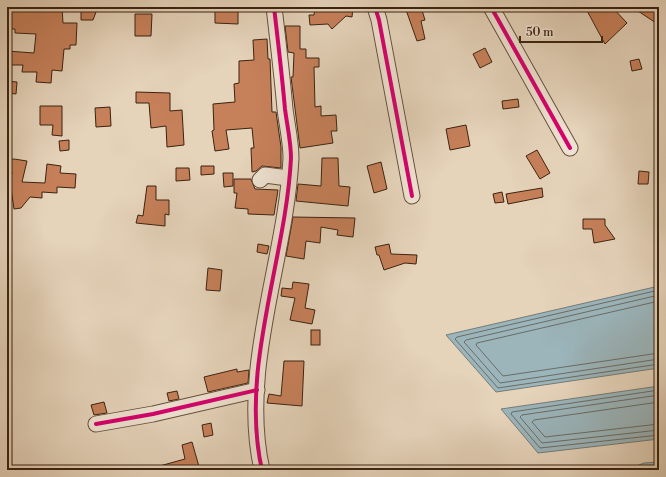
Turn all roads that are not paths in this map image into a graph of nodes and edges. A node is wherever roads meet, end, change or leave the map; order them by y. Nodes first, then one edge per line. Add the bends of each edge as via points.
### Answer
1 (274, 7) edge
2 (375, 7) edge
3 (491, 7) edge
4 (570, 148) dead end
5 (288, 178) junction
6 (260, 180) dead end
7 (412, 196) dead end
8 (256, 390) junction
9 (96, 424) dead end
10 (262, 470) edge

1 - 5 street via 291,156
2 - 7 street
3 - 4 street
5 - 6 street via 266,175
5 - 8 street via 282,236 265,319
8 - 9 street via 153,414
8 - 10 street

